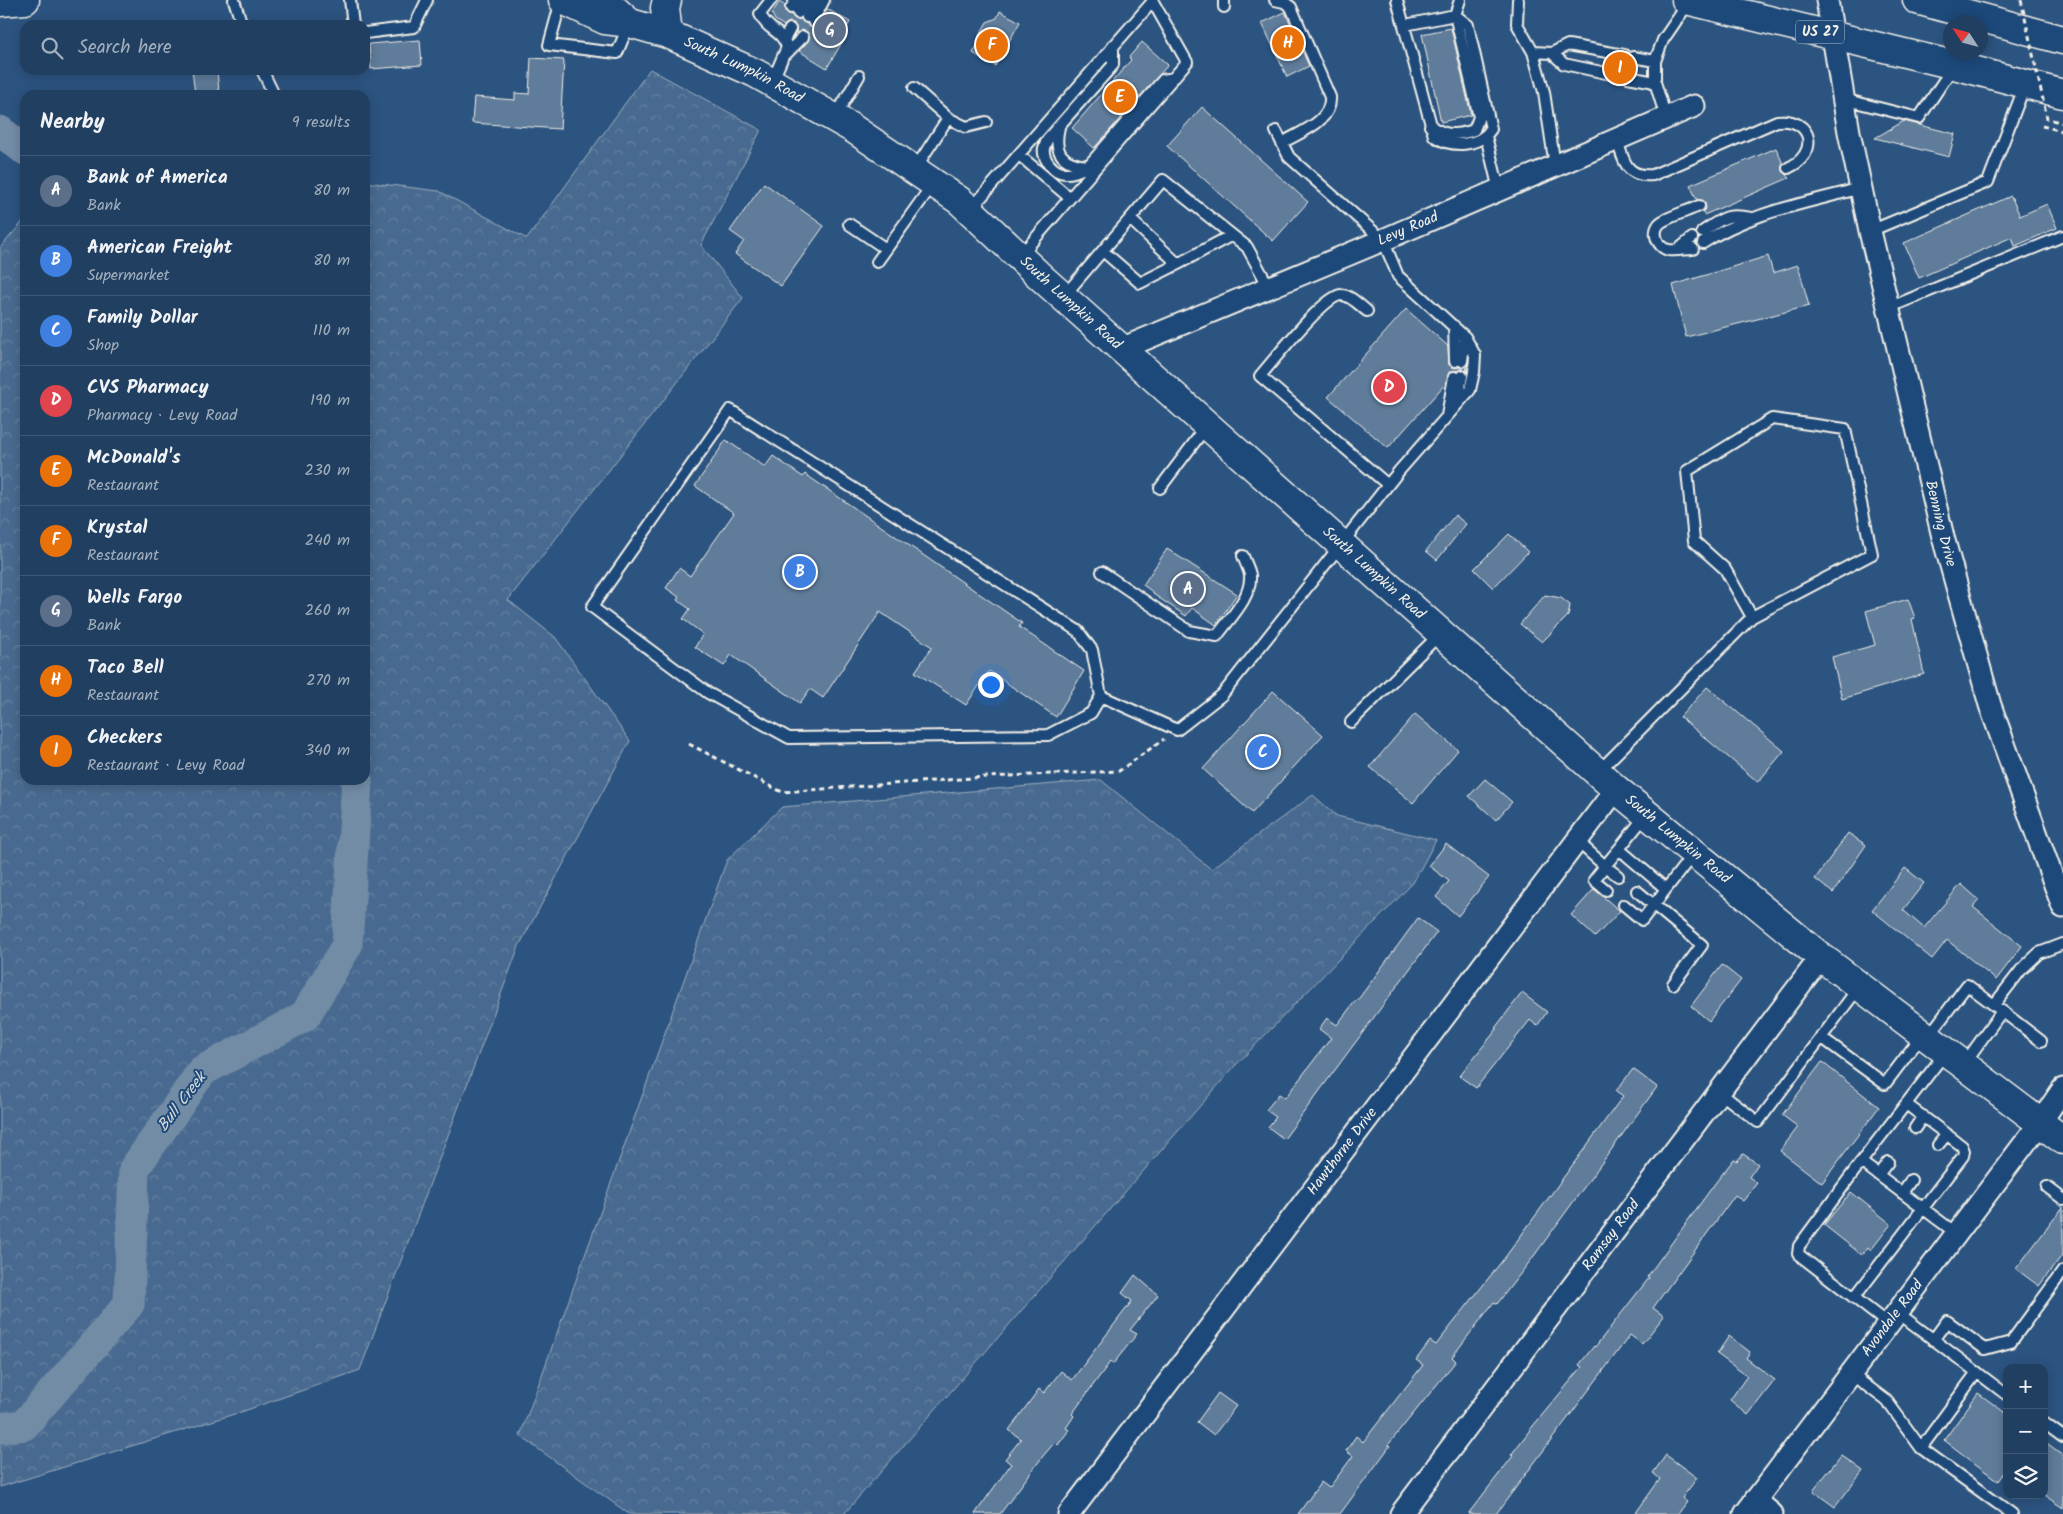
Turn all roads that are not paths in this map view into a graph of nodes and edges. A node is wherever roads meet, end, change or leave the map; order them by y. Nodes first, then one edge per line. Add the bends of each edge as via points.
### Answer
1 (25, 0) edge
2 (234, 0) edge
3 (350, 0) edge
4 (427, 0) edge
5 (559, 0) edge
6 (563, 0) edge
7 (604, 0) edge
8 (667, 0) edge
9 (771, 0) edge
10 (806, 0) edge
11 (815, 0) edge
12 (824, 0) edge
13 (1152, 0) edge
14 (1275, 0) edge
15 (1397, 0) edge
16 (1460, 0) edge
17 (1518, 0) edge
18 (1688, 0) edge
19 (1827, 0) edge
20 (1917, 0) edge
21 (0, 2) edge
22 (632, 11) edge
23 (801, 12) edge
24 (1455, 15) junction
25 (240, 20) edge
26 (352, 20) edge
27 (1405, 25) junction
28 (370, 31) edge
29 (668, 34) junction
30 (1833, 35) junction
31 (2063, 40) edge
32 (1113, 46) junction
33 (1533, 52) junction
34 (1552, 53) junction
35 (1655, 61) junction
36 (1954, 65) junction
37 (264, 75) edge
38 (860, 76) dead end
39 (1174, 78) junction
40 (1654, 82) junction
41 (772, 83) junction
42 (2025, 84) junction
43 (914, 88) dead end
44 (272, 90) edge
45 (2063, 94) edge
46 (1844, 100) junction
47 (1694, 106) dead end
48 (834, 118) junction
49 (948, 118) junction
50 (1666, 118) junction
51 (986, 122) dead end
52 (1059, 126) junction
53 (1430, 126) junction
54 (1276, 131) dead end
55 (1486, 136) junction
56 (1616, 139) junction
57 (1282, 143) junction
58 (1020, 155) junction
59 (1088, 166) junction
60 (1555, 166) junction
61 (1788, 168) dead end
62 (924, 176) junction
63 (1861, 188) junction
64 (1499, 190) junction
65 (1070, 198) junction
66 (1699, 206) dead end
67 (970, 211) junction
68 (1130, 219) junction
69 (849, 224) dead end
70 (1870, 231) junction
71 (1232, 236) junction
72 (2063, 236) edge
73 (1702, 237) dead end
74 (1383, 240) junction
75 (1692, 244) dead end
76 (886, 248) junction
77 (1103, 251) junction
78 (1019, 256) junction
79 (876, 262) dead end
80 (1178, 264) junction
81 (1268, 287) junction
82 (1063, 297) junction
83 (1888, 308) junction
84 (1367, 311) dead end
85 (1454, 326) junction
86 (1465, 337) junction
87 (1121, 349) junction
88 (1457, 404) junction
89 (1446, 419) junction
90 (1207, 425) junction
91 (1388, 485) junction
92 (1160, 488) dead end
93 (1342, 545) junction
94 (1243, 556) dead end
95 (1102, 572) dead end
96 (1752, 617) junction
97 (1441, 633) junction
98 (1101, 696) junction
99 (1351, 722) dead end
100 (1606, 781) junction
101 (1646, 814) junction
102 (1577, 841) junction
103 (1619, 849) junction
104 (1694, 853) junction
105 (1605, 866) junction
106 (1618, 876) dead end
107 (1666, 888) junction
108 (1606, 890) dead end
109 (1637, 891) dead end
110 (1624, 905) dead end
111 (1654, 905) junction
112 (2063, 907) edge
113 (2063, 944) edge
114 (1821, 956) junction
115 (1673, 984) dead end
116 (1860, 986) junction
117 (1998, 1008) junction
118 (1821, 1037) junction
119 (2041, 1041) dead end
120 (1940, 1047) junction
121 (2063, 1089) edge
122 (1719, 1092) junction
123 (1906, 1104) junction
124 (1923, 1116) junction
125 (2040, 1123) junction
126 (1915, 1128) dead end
127 (1947, 1134) junction
128 (2063, 1140) edge
129 (1938, 1145) dead end
130 (1861, 1162) junction
131 (1888, 1162) dead end
132 (1878, 1175) junction
133 (1911, 1180) dead end
134 (2047, 1187) dead end
135 (1902, 1192) junction
136 (2063, 1199) edge
137 (1923, 1209) junction
138 (1957, 1234) junction
139 (2063, 1272) edge
140 (1854, 1298) junction
141 (1893, 1318) junction
142 (1933, 1340) junction
143 (1977, 1372) junction
144 (1851, 1374) junction
145 (2003, 1392) edge
146 (2048, 1426) edge
147 (2063, 1437) edge
148 (1921, 1448) junction
149 (1750, 1507) edge
150 (1069, 1514) edge
151 (1401, 1514) edge
152 (1772, 1514) edge
153 (2012, 1514) edge

1 - 21 main road
2 - 25 lane
3 - 26 lane
4 - 28 lane via 414,27
5 - 22 lane via 548,45 617,53
6 - 22 main road via 605,20
7 - 22 main road, South Lumpkin Road
8 - 29 main road
9 - 41 lane via 760,14 764,24 789,37
10 - 23 lane
11 - 23 lane
12 - 23 lane
13 - 32 lane
13 - 39 lane via 1187,62
14 - 57 lane via 1291,7 1331,104 1324,118
15 - 27 lane
16 - 24 lane
17 - 33 lane via 1517,24
18 - 30 main road, US 27
18 - 35 lane via 1663,40
19 - 30 street
20 - 31 main road
22 - 29 main road, South Lumpkin Road
24 - 27 lane
24 - 53 lane via 1479,117 1474,130 1461,134 1444,134
24 - 55 lane via 1468,25 1491,129
27 - 53 lane
29 - 41 main road, South Lumpkin Road
30 - 36 main road, US 27
30 - 46 street
32 - 52 lane via 1113,65
32 - 58 lane
33 - 34 lane
33 - 60 lane via 1544,92
34 - 35 lane via 1568,45
34 - 40 lane via 1564,64
35 - 40 lane
36 - 42 main road, US 27
36 - 46 lane via 1919,118
37 - 44 lane
38 - 48 lane
39 - 59 lane via 1163,80
39 - 65 lane
40 - 50 lane
41 - 48 main road, South Lumpkin Road
42 - 45 main road, US 27
42 - 70 lane via 1988,182
43 - 49 lane
46 - 63 street, Benning Drive
47 - 50 street, Levy Road
48 - 62 main road, South Lumpkin Road
49 - 51 lane via 966,127
49 - 62 lane
50 - 56 street, Levy Road
52 - 59 lane via 1055,142 1059,152 1077,165
52 - 59 lane via 1049,136 1044,157 1063,174
53 - 55 lane via 1434,136 1440,140 1460,144
54 - 57 lane
55 - 64 lane
56 - 60 street, Levy Road
56 - 61 lane via 1629,169 1644,176 1786,120 1796,122 1809,139 1804,158
57 - 74 lane via 1289,157
58 - 65 lane
58 - 67 lane
60 - 64 street, Levy Road
62 - 67 main road, South Lumpkin Road
62 - 76 lane
63 - 70 street, Benning Drive
63 - 73 lane via 1752,218
64 - 74 street, Levy Road
65 - 78 lane
66 - 75 lane via 1662,222 1655,234 1658,244 1670,250
67 - 78 main road, South Lumpkin Road
68 - 71 lane via 1163,180
68 - 77 lane
68 - 80 lane
69 - 76 lane
70 - 83 street, Benning Drive
71 - 80 lane
71 - 81 lane via 1247,247
72 - 83 lane
74 - 81 street, Levy Road
74 - 85 lane via 1398,276
76 - 79 lane
77 - 80 lane via 1140,283
77 - 82 lane
78 - 82 main road, South Lumpkin Road
81 - 87 street, Levy Road
82 - 87 main road, South Lumpkin Road
83 - 112 street, Benning Drive via 1943,537 1990,705
84 - 91 lane via 1348,296 1340,295 1322,305 1260,376
85 - 86 lane
85 - 86 lane via 1458,361
86 - 88 lane via 1474,355 1474,372 1470,390
87 - 90 main road, South Lumpkin Road
88 - 89 lane
88 - 89 lane via 1458,377
89 - 91 lane
90 - 92 lane
90 - 93 main road, South Lumpkin Road
91 - 93 lane
93 - 97 main road, South Lumpkin Road
93 - 98 lane via 1222,696 1177,730
94 - 95 lane via 1250,574 1249,586 1217,636 1189,631
96 - 96 lane via 1872,554 1845,429 1772,419 1687,471 1694,541 1725,569
96 - 100 lane
97 - 99 lane
97 - 100 main road, South Lumpkin Road
98 - 98 lane via 1092,650 1078,631 730,410 592,607 708,693 789,738 1048,735 1091,713
100 - 101 main road, South Lumpkin Road
100 - 102 street, Hawthorne Drive
101 - 103 lane
101 - 104 main road, South Lumpkin Road
102 - 105 lane
102 - 150 street, Hawthorne Drive
103 - 105 lane
103 - 107 lane
104 - 107 lane
104 - 114 main road, South Lumpkin Road
105 - 106 lane
105 - 108 lane via 1594,880
107 - 111 lane
109 - 111 lane
110 - 111 lane via 1642,920
111 - 115 lane via 1702,945
113 - 117 lane via 2039,953 2021,970
114 - 116 main road, South Lumpkin Road
114 - 122 street, Ramsay Road
116 - 118 lane
116 - 120 main road, South Lumpkin Road
117 - 119 lane
117 - 120 lane
117 - 120 lane via 1967,985
118 - 120 lane via 1884,1084
118 - 122 lane via 1758,1122
120 - 123 lane
120 - 125 main road, South Lumpkin Road
121 - 125 street
122 - 151 street, Ramsay Road
123 - 124 lane
123 - 130 lane
124 - 126 lane
124 - 127 lane
125 - 128 main road, South Lumpkin Road
125 - 138 street, Avondale Road
127 - 129 lane
127 - 137 lane via 1962,1146 1963,1156
130 - 132 lane
130 - 140 lane via 1797,1251
131 - 132 lane
132 - 135 lane
133 - 135 lane
134 - 136 lane
135 - 137 lane
137 - 138 lane
137 - 140 lane
138 - 141 street, Avondale Road
139 - 142 lane via 2011,1342 1985,1350 1947,1321
140 - 141 lane
141 - 142 lane
141 - 144 street, Avondale Road
142 - 143 lane
143 - 145 lane
143 - 148 lane
144 - 148 lane via 1887,1401
144 - 149 street, Avondale Road
146 - 147 lane
148 - 153 lane
149 - 152 street

